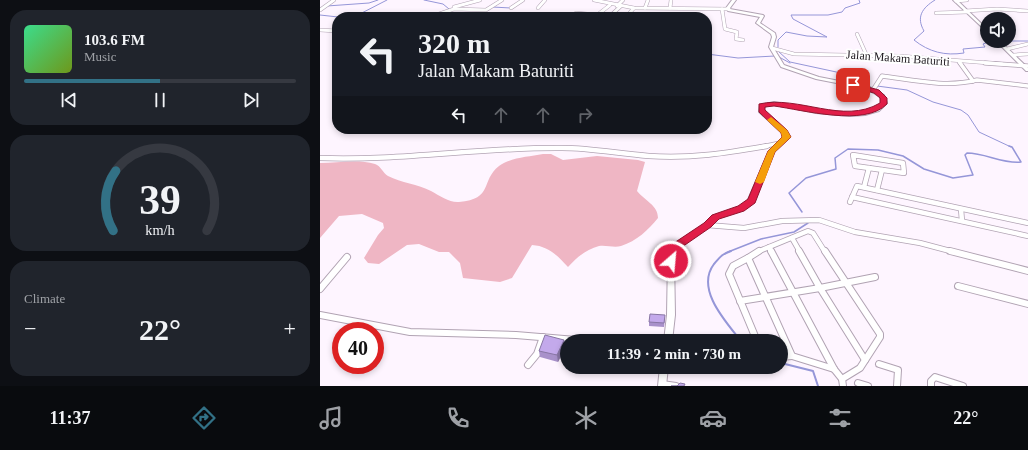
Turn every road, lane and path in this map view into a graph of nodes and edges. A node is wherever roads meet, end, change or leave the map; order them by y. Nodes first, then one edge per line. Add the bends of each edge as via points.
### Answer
1 (334, 0) edge
2 (480, 0) edge
3 (502, 0) edge
4 (523, 0) edge
5 (545, 0) edge
6 (594, 0) edge
7 (624, 0) edge
8 (648, 0) edge
9 (671, 0) edge
10 (734, 0) edge
11 (956, 0) edge
12 (967, 0) edge
13 (610, 5) junction
14 (617, 6) junction
15 (621, 6) junction
16 (511, 8) dead end
17 (538, 8) dead end
18 (634, 8) junction
19 (645, 8) junction
20 (670, 8) junction
21 (451, 9) junction
22 (722, 9) junction
23 (728, 9) junction
24 (320, 10) edge
25 (1028, 11) edge
26 (443, 12) edge
27 (601, 12) edge
28 (614, 12) edge
29 (630, 12) edge
30 (966, 12) junction
31 (936, 13) dead end
32 (980, 25) edge
33 (320, 30) edge
34 (332, 31) edge
35 (857, 34) dead end
36 (744, 40) dead end
37 (1028, 44) edge
38 (1022, 46) junction
39 (772, 48) junction
40 (1007, 49) joint
41 (1028, 49) edge
42 (866, 54) junction
43 (1028, 54) edge
44 (1014, 55) junction
45 (960, 62) junction
46 (1026, 66) edge
47 (1028, 70) edge
48 (973, 81) junction
49 (1028, 86) edge
50 (873, 90) junction
51 (780, 143) junction
52 (320, 158) edge
53 (869, 168) junction
54 (882, 170) junction
55 (864, 187) junction
56 (877, 190) junction
57 (961, 209) junction
58 (962, 221) junction
59 (1028, 223) edge
60 (707, 225) junction
61 (1028, 236) edge
62 (792, 238) junction
63 (769, 247) junction
64 (347, 257) dead end
65 (748, 258) junction
66 (1028, 272) edge
67 (875, 277) dead end
68 (845, 283) junction
69 (958, 286) dead end
70 (820, 288) junction
71 (320, 289) edge
72 (792, 292) junction
73 (766, 297) junction
74 (740, 301) junction
75 (1028, 304) edge
76 (320, 315) edge
77 (669, 334) edge
78 (755, 334) edge
79 (543, 337) junction
80 (560, 339) edge
81 (788, 356) edge
82 (792, 356) junction
83 (864, 360) junction
84 (879, 364) dead end
85 (528, 365) dead end
86 (834, 369) junction
87 (663, 374) edge
88 (842, 379) junction
89 (858, 383) dead end
90 (662, 385) edge
91 (676, 386) edge
92 (843, 386) edge
93 (868, 386) edge
94 (897, 386) edge
95 (931, 386) edge
96 (963, 386) edge

1 - 24 street
2 - 21 street
3 - 21 street via 485,10
4 - 16 street
5 - 17 street
6 - 13 street
7 - 14 street
8 - 19 street
9 - 20 street
10 - 23 street
11 - 12 street
11 - 30 street
13 - 14 street
13 - 27 street
14 - 15 street
15 - 18 street
15 - 28 street
18 - 19 street
18 - 29 street
19 - 20 street
20 - 22 street
21 - 26 street
22 - 23 street
22 - 36 street via 725,29 737,32 736,39
23 - 39 street via 761,16 759,23 774,35
25 - 30 street via 997,9
30 - 31 street
30 - 32 street
33 - 34 street
35 - 42 street
37 - 38 street
38 - 40 street
38 - 41 street
39 - 42 street, Jalan Makam Baturiti via 794,54
39 - 50 street via 783,67
40 - 44 street
42 - 45 street, Jalan Makam Baturiti
43 - 44 street
44 - 46 street
45 - 46 street, Jalan Makam Baturiti
45 - 48 street
46 - 47 street
48 - 49 street via 999,81
48 - 50 street via 924,82 881,76
50 - 51 street via 884,98 884,104 876,110 860,114 837,114 774,103 763,105 761,111 787,134 786,139
51 - 52 street via 692,157 562,148 346,159
51 - 60 street via 772,151 750,203 720,214
53 - 54 street
53 - 54 street via 855,166 854,155 904,163 904,174
53 - 55 street
54 - 56 street
55 - 56 street
55 - 58 street via 857,186 851,200
56 - 57 street
57 - 58 street
57 - 59 street
58 - 61 street
60 - 66 street via 744,228 782,220 819,220 855,232 913,242
60 - 77 street via 678,245 673,252
62 - 63 street via 776,242
62 - 68 street via 808,231 812,232
62 - 70 street
63 - 65 street
63 - 72 street
64 - 71 street
65 - 73 street
65 - 74 street via 733,266 729,274
67 - 68 street
68 - 70 street
68 - 83 street via 880,334
69 - 75 street
70 - 72 street
70 - 83 street
72 - 73 street
72 - 86 street
73 - 74 street
73 - 82 street
74 - 78 street
76 - 79 street via 410,332
79 - 80 street
79 - 85 street
81 - 82 street
82 - 86 street
83 - 88 street via 860,368
84 - 94 street via 899,368
86 - 88 street
87 - 90 street
88 - 92 street
89 - 93 street
90 - 91 street
95 - 96 street via 931,381 935,378

